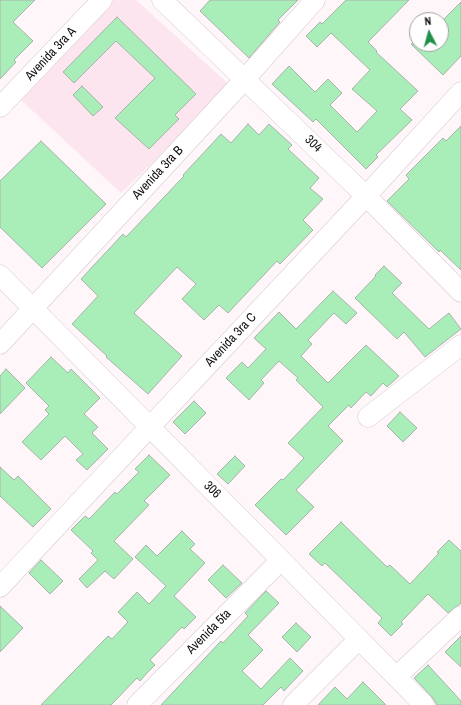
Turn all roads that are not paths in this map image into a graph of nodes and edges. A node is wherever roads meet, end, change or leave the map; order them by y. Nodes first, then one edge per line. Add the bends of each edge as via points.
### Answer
1 (102, 0) edge
2 (162, 0) edge
3 (315, 0) edge
4 (245, 79) junction
5 (461, 92) edge
6 (0, 107) edge
7 (366, 196) junction
8 (0, 275) edge
9 (461, 292) edge
10 (33, 308) junction
11 (0, 344) edge
12 (461, 345) edge
13 (368, 417) dead end
14 (149, 427) junction
15 (281, 560) junction
16 (0, 587) edge
17 (461, 616) edge
18 (359, 640) junction
19 (396, 677) junction
20 (137, 705) edge
21 (293, 705) edge
22 (424, 705) edge

1 - 6 street, Avenida 3ra A
2 - 4 street, 304
3 - 4 street, Avenida 3ra B
4 - 7 street, 304
4 - 10 street, Avenida 3ra B
5 - 7 street, Avenida 3ra C
7 - 9 street, 304
7 - 14 street, Avenida 3ra C
8 - 10 street, 306
10 - 11 street, Avenida 3ra B
10 - 14 street, 306
12 - 13 street
14 - 15 street, 306
14 - 16 street, Avenida 3ra C
15 - 18 street, 306
15 - 20 street, Avenida 5ta
17 - 19 street
18 - 19 street, 306
18 - 21 street
19 - 22 street, 306

